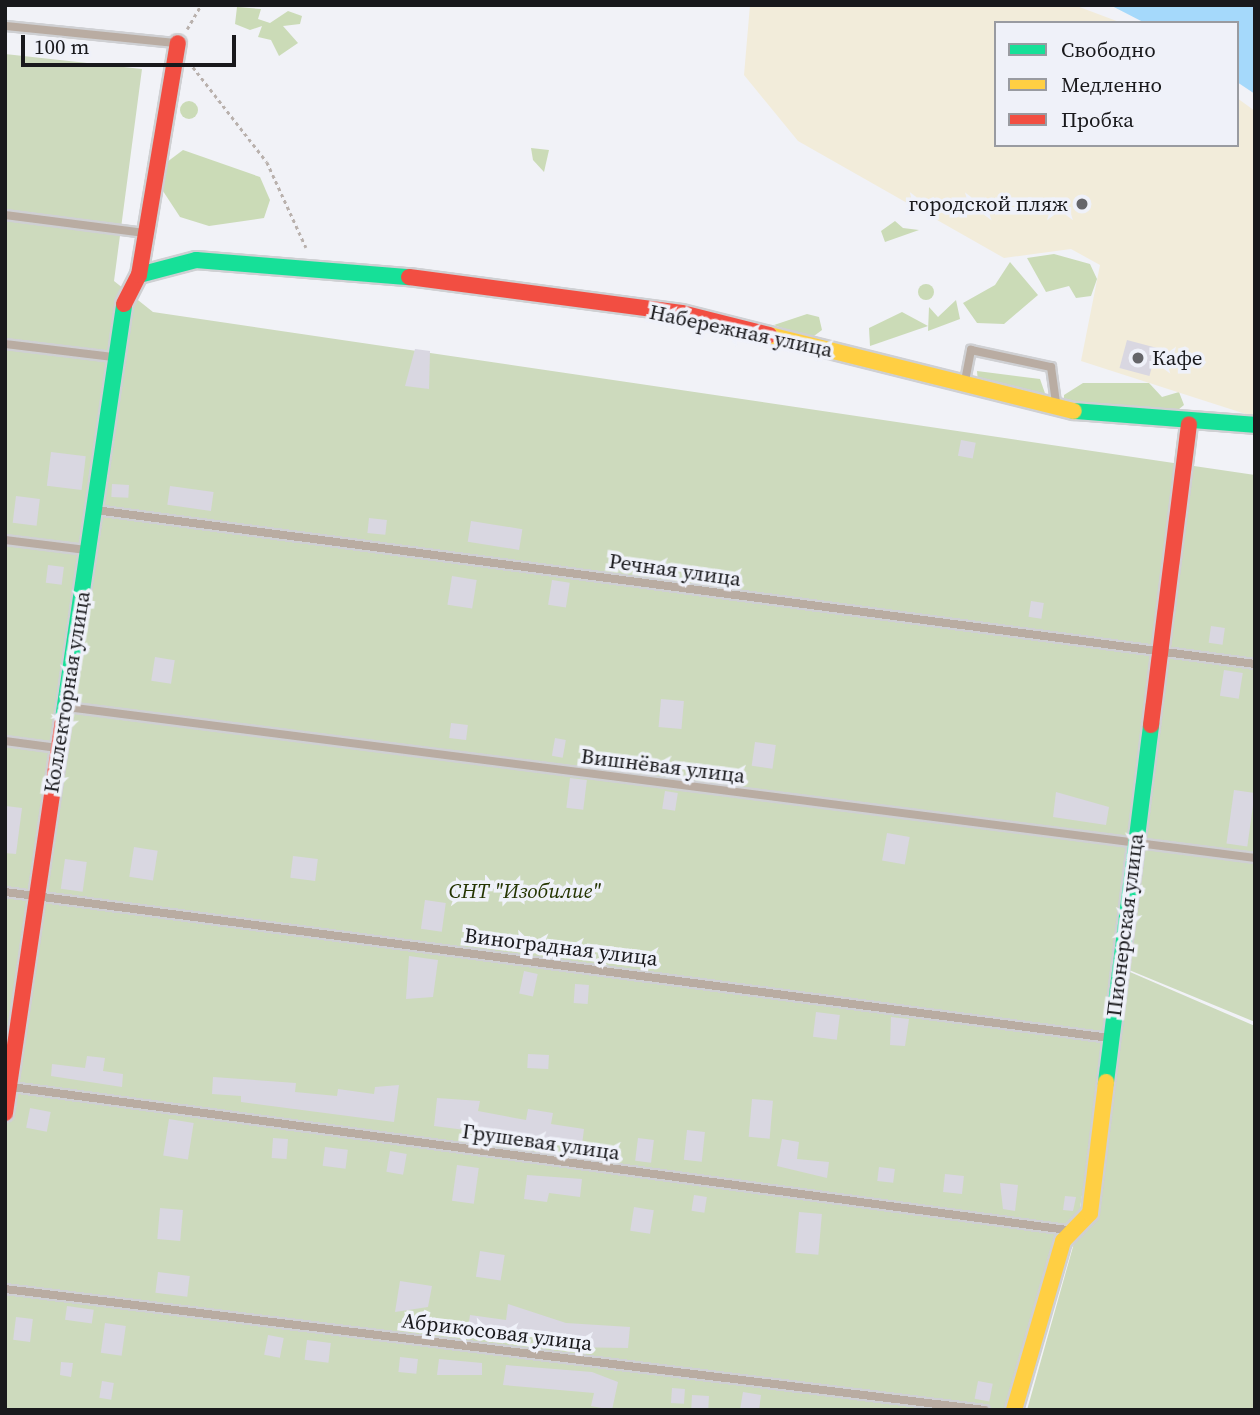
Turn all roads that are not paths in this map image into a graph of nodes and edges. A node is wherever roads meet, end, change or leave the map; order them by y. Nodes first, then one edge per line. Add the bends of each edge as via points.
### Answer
1 (5, 26) edge
2 (178, 43) joint
3 (5, 215) edge
4 (145, 233) junction
5 (139, 275) junction
6 (5, 344) edge
7 (116, 358) junction
8 (964, 384) junction
9 (1056, 407) junction
10 (1189, 424) junction
11 (1255, 425) edge
12 (91, 509) junction
13 (5, 540) edge
14 (87, 550) junction
15 (1160, 653) junction
16 (1255, 664) edge
17 (67, 707) junction
18 (5, 741) edge
19 (59, 748) junction
20 (1136, 844) junction
21 (1255, 858) edge
22 (5, 892) edge
23 (34, 895) junction
24 (1111, 1039) junction
25 (7, 1086) edge
26 (5, 1113) edge
27 (1073, 1231) junction
28 (5, 1289) edge
29 (985, 1410) edge
30 (1014, 1410) edge

1 - 2 lane
2 - 4 street, Коллекторная улица
3 - 4 lane
4 - 5 street, Коллекторная улица
5 - 7 street, Коллекторная улица via 124,301
5 - 8 street, Набережная улица via 196,260 313,265 682,313
6 - 7 lane
7 - 12 street, Коллекторная улица
8 - 9 street, Набережная улица
8 - 9 lane via 971,350 1051,367
9 - 10 street, Набережная улица via 1102,418
10 - 11 street, Набережная улица via 1218,418
10 - 15 street, Пионерская улица
12 - 14 street, Коллекторная улица
12 - 15 lane, Речная улица
13 - 14 lane
14 - 17 street, Коллекторная улица
15 - 16 lane, Речная улица
15 - 20 street, Пионерская улица
17 - 19 street, Коллекторная улица
17 - 20 lane, Вишнёвая улица
18 - 19 lane
19 - 23 street, Коллекторная улица
20 - 21 lane, Вишнёвая улица
20 - 24 street, Пионерская улица
22 - 23 lane, Виноградная улица
23 - 24 lane, Виноградная улица
23 - 25 street, Коллекторная улица
24 - 27 street, Пионерская улица via 1090,1213
25 - 26 street, Коллекторная улица
25 - 27 lane, Грушевая улица
27 - 30 street, Пионерская улица via 1063,1241
28 - 29 lane, Абрикосовая улица

